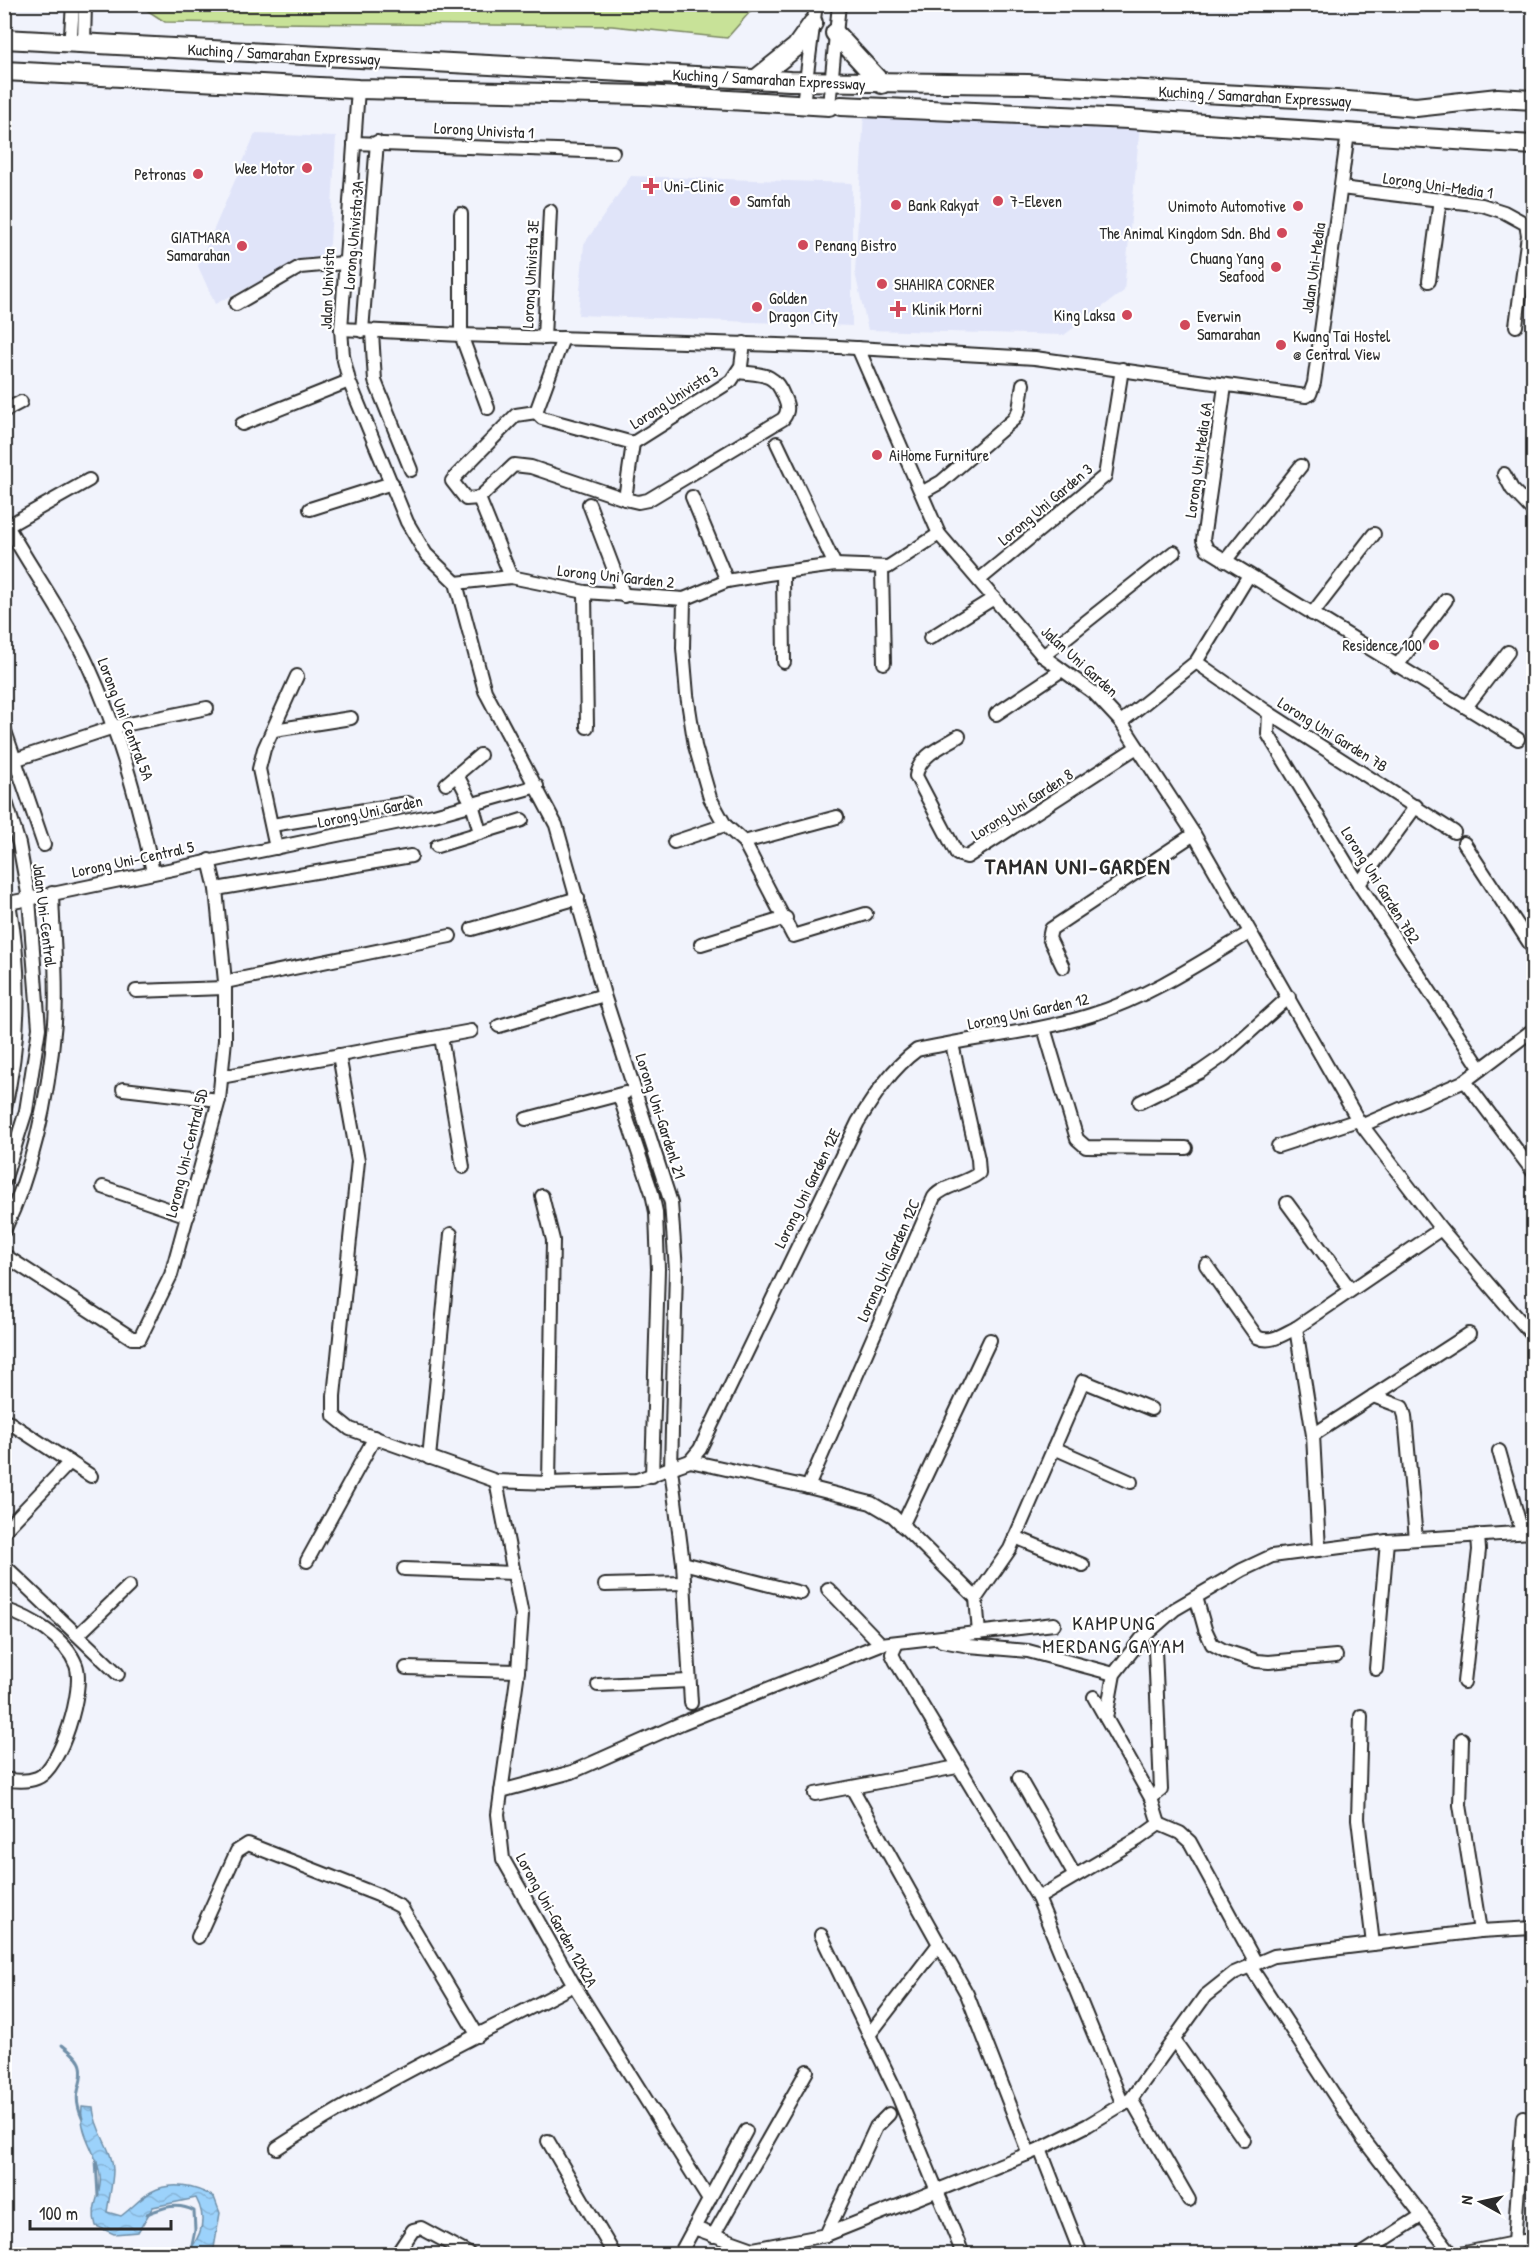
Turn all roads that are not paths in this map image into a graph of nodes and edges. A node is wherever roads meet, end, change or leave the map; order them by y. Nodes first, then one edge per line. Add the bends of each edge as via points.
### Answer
1 (73, 4) edge
2 (85, 4) edge
3 (816, 4) edge
4 (839, 4) edge
5 (813, 23) junction
6 (835, 33) junction
7 (4, 39) edge
8 (75, 43) junction
9 (4, 71) edge
10 (756, 79) junction
11 (806, 81) junction
12 (830, 82) junction
13 (882, 84) junction
14 (358, 89) junction
15 (1533, 89) edge
16 (1498, 98) junction
17 (1533, 100) edge
18 (803, 104) junction
19 (835, 106) junction
20 (1348, 133) junction
21 (354, 142) junction
22 (377, 142) junction
23 (1533, 145) edge
24 (614, 152) dead end
25 (1341, 188) junction
26 (1440, 199) junction
27 (550, 211) dead end
28 (461, 214) dead end
29 (344, 263) junction
30 (1429, 280) dead end
31 (237, 304) dead end
32 (1516, 326) dead end
33 (341, 329) junction
34 (367, 332) junction
35 (461, 335) junction
36 (544, 338) junction
37 (563, 338) junction
38 (744, 343) junction
39 (858, 348) junction
40 (1122, 369) junction
41 (738, 372) junction
42 (349, 381) junction
43 (1023, 384) dead end
44 (1225, 386) junction
45 (21, 402) dead end
46 (488, 408) dead end
47 (4, 411) edge
48 (536, 412) junction
49 (242, 424) dead end
50 (633, 443) junction
51 (777, 443) dead end
52 (1300, 466) dead end
53 (411, 470) dead end
54 (1504, 474) dead end
55 (89, 480) dead end
56 (392, 483) junction
57 (923, 492) junction
58 (692, 497) dead end
59 (479, 498) junction
60 (625, 499) junction
61 (589, 504) dead end
62 (310, 509) dead end
63 (1533, 512) edge
64 (6, 524) edge
65 (939, 534) junction
66 (1374, 534) dead end
67 (1173, 552) dead end
68 (1225, 561) junction
69 (835, 565) junction
70 (882, 568) junction
71 (783, 573) junction
72 (1249, 575) junction
73 (511, 577) junction
74 (979, 580) junction
75 (728, 581) junction
76 (456, 583) junction
77 (585, 592) junction
78 (624, 596) junction
79 (994, 598) junction
80 (684, 599) junction
81 (1446, 600) dead end
82 (1312, 614) junction
83 (930, 638) dead end
84 (1508, 652) dead end
85 (1043, 656) junction
86 (784, 662) dead end
87 (1196, 662) junction
88 (884, 663) dead end
89 (1397, 666) junction
90 (1062, 669) junction
91 (297, 676) dead end
92 (1466, 707) junction
93 (207, 708) dead end
94 (1269, 713) junction
95 (996, 714) dead end
96 (351, 718) dead end
97 (1121, 722) junction
98 (114, 727) junction
99 (587, 727) dead end
100 (4, 728) edge
101 (274, 730) junction
102 (959, 736) dead end
103 (1518, 739) dead end
104 (1137, 747) junction
105 (480, 755) dead end
106 (17, 759) junction
107 (457, 775) junction
108 (446, 784) dead end
109 (537, 786) junction
110 (5, 798) edge
111 (408, 803) dead end
112 (472, 804) junction
113 (1416, 806) junction
114 (837, 817) dead end
115 (522, 820) dead end
116 (272, 825) junction
117 (725, 825) junction
118 (480, 832) junction
119 (1454, 832) dead end
120 (1194, 834) junction
121 (674, 842) dead end
122 (744, 842) junction
123 (1464, 843) dead end
124 (44, 844) dead end
125 (437, 846) dead end
126 (276, 848) junction
127 (411, 856) dead end
128 (208, 860) junction
129 (153, 872) junction
130 (1359, 884) junction
131 (216, 889) junction
132 (52, 893) junction
133 (578, 898) junction
134 (29, 899) junction
135 (7, 904) edge
136 (866, 914) dead end
137 (786, 918) junction
138 (472, 929) dead end
139 (1249, 933) junction
140 (450, 936) dead end
141 (702, 944) dead end
142 (1533, 950) edge
143 (1063, 967) dead end
144 (225, 985) junction
145 (136, 991) dead end
146 (604, 995) junction
147 (1289, 997) junction
148 (499, 1026) dead end
149 (1044, 1028) junction
150 (1533, 1029) edge
151 (471, 1031) dead end
152 (441, 1037) junction
153 (952, 1044) junction
154 (339, 1055) junction
155 (906, 1058) joint
156 (1481, 1069) junction
157 (221, 1077) junction
158 (1465, 1081) junction
159 (123, 1089) dead end
160 (635, 1090) junction
161 (619, 1095) junction
162 (219, 1100) junction
163 (1140, 1102) dead end
164 (4, 1112) edge
165 (526, 1119) dead end
166 (1361, 1122) junction
167 (1278, 1146) dead end
168 (1186, 1148) dead end
169 (463, 1167) dead end
170 (1533, 1173) edge
171 (4, 1181) edge
172 (103, 1187) dead end
173 (542, 1196) dead end
174 (1287, 1203) dead end
175 (188, 1216) junction
176 (1441, 1229) junction
177 (4, 1231) edge
178 (451, 1234) dead end
179 (4, 1255) edge
180 (1206, 1264) dead end
181 (658, 1269) junction
182 (676, 1270) junction
183 (1350, 1289) junction
184 (1296, 1328) junction
185 (1469, 1334) dead end
186 (1533, 1337) edge
187 (990, 1340) dead end
188 (1373, 1396) junction
189 (1151, 1409) dead end
190 (6, 1422) edge
191 (1313, 1435) junction
192 (375, 1437) junction
193 (1054, 1448) junction
194 (1499, 1450) dead end
195 (429, 1458) junction
196 (690, 1461) junction
197 (70, 1462) junction
198 (671, 1470) junction
199 (92, 1476) dead end
200 (652, 1476) junction
201 (496, 1481) junction
202 (1131, 1482) dead end
203 (549, 1483) junction
204 (808, 1486) junction
205 (902, 1526) junction
206 (4, 1532) edge
207 (1528, 1532) edge
208 (1478, 1534) junction
209 (1015, 1537) junction
210 (1416, 1539) junction
211 (1387, 1541) junction
212 (1318, 1550) junction
213 (307, 1561) dead end
214 (683, 1563) junction
215 (1083, 1564) dead end
216 (4, 1565) edge
217 (404, 1569) dead end
218 (514, 1573) junction
219 (683, 1583) junction
220 (129, 1586) dead end
221 (605, 1586) dead end
222 (828, 1589) dead end
223 (801, 1593) dead end
224 (1196, 1597) junction
225 (976, 1598) junction
226 (4, 1609) edge
227 (1053, 1624) dead end
228 (979, 1633) junction
229 (79, 1634) junction
230 (933, 1639) junction
231 (897, 1643) junction
232 (881, 1644) junction
233 (1155, 1649) dead end
234 (1336, 1656) dead end
235 (406, 1668) dead end
236 (1376, 1669) dead end
237 (518, 1671) junction
238 (118, 1674) dead end
239 (1114, 1674) junction
240 (689, 1681) junction
241 (1464, 1682) dead end
242 (598, 1685) dead end
243 (1094, 1697) dead end
244 (691, 1703) dead end
245 (1361, 1716) dead end
246 (1106, 1718) junction
247 (1462, 1739) dead end
248 (957, 1767) junction
249 (1019, 1778) dead end
250 (4, 1779) edge
251 (852, 1788) junction
252 (501, 1791) junction
253 (815, 1794) dead end
254 (1151, 1798) junction
255 (1158, 1824) junction
256 (1075, 1876) junction
257 (1038, 1898) junction
258 (1533, 1928) edge
259 (1480, 1931) junction
260 (821, 1935) dead end
261 (198, 1937) dead end
262 (939, 1944) junction
263 (1373, 1944) junction
264 (1253, 1964) junction
265 (574, 1985) junction
266 (477, 2036) junction
267 (869, 2036) junction
268 (1174, 2040) junction
269 (807, 2071) dead end
270 (1127, 2102) junction
271 (889, 2114) dead end
272 (1523, 2117) dead end
273 (746, 2131) dead end
274 (1244, 2140) dead end
275 (548, 2141) dead end
276 (277, 2148) dead end
277 (1034, 2152) junction
278 (937, 2191) junction
279 (709, 2200) junction
280 (1189, 2200) dead end
281 (1421, 2216) junction
282 (694, 2228) junction
283 (826, 2235) junction
284 (713, 2236) junction
285 (1533, 2239) edge
286 (1514, 2243) junction
287 (753, 2252) edge
288 (397, 2254) edge
289 (468, 2254) edge
290 (614, 2254) edge
291 (680, 2254) edge
292 (963, 2254) edge
293 (1081, 2254) edge
294 (1362, 2254) edge
295 (1452, 2254) edge
296 (1460, 2254) edge

1 - 8 street via 71,34
2 - 8 street
3 - 5 street
4 - 6 street
5 - 10 highway via 796,47
5 - 11 street
6 - 12 street
6 - 13 highway
7 - 8 highway, Kuching / Samarahan Expressway
8 - 10 highway, Kuching / Samarahan Expressway
9 - 14 highway, Kuching / Samarahan Expressway
10 - 11 highway, Kuching / Samarahan Expressway
11 - 12 highway, Kuching / Samarahan Expressway
11 - 18 street
12 - 13 highway, Kuching / Samarahan Expressway
12 - 19 street
13 - 16 highway, Kuching / Samarahan Expressway via 1028,84 1416,107
14 - 18 highway, Kuching / Samarahan Expressway via 645,94
14 - 21 street, Jalan Univista
15 - 16 highway
16 - 17 highway, Kuching / Samarahan Expressway
18 - 19 highway, Kuching / Samarahan Expressway
19 - 20 highway, Kuching / Samarahan Expressway via 1128,118
20 - 23 highway, Kuching / Samarahan Expressway
20 - 25 street, Jalan Uni-Media
21 - 22 street, Lorong Univista 1
21 - 29 street, Jalan Univista
22 - 24 street, Lorong Univista 1
22 - 34 street, Lorong Univista 3A
25 - 26 street, Lorong Uni-Media 1
25 - 44 street, Jalan Uni-Media via 1310,394
26 - 30 street
26 - 32 street, Lorong Uni-Media 1 via 1482,205 1526,224 1528,235
27 - 36 street, Lorong Univista 3E
28 - 35 street
29 - 31 street via 300,267
29 - 33 street, Jalan Univista
33 - 34 street
33 - 42 street, Jalan Univista
34 - 35 street
34 - 53 street, Lorong Univista 3A via 375,381
35 - 36 street
35 - 46 street
36 - 37 street
37 - 38 street
37 - 48 street
38 - 39 street
38 - 41 street, Lorong Univista 3
39 - 40 street via 1035,357
39 - 57 street, Jalan Uni Garden
40 - 44 street
40 - 74 street, Lorong Uni Garden 3 via 1105,476
41 - 50 street, Lorong Univista 3 via 731,381
41 - 60 street via 770,377 779,383 788,404 783,419 648,500
42 - 49 street
42 - 56 street, Jalan Univista
43 - 57 street via 1014,419 941,482
44 - 68 street, Lorong Uni Media 6A via 1203,540 1207,549
45 - 47 street
48 - 50 street, Lorong Univista 3 via 542,418
48 - 59 street via 516,415 452,481 466,499
50 - 60 street
51 - 69 street
52 - 68 street
54 - 63 street
55 - 64 street
56 - 62 street
56 - 76 street, Jalan Univista via 407,522 426,554
57 - 65 street, Jalan Uni Garden
58 - 75 street
59 - 60 street via 514,465 531,467
59 - 73 street
61 - 78 street
64 - 98 street, Lorong Uni Central 5A via 86,660
65 - 70 street via 893,565
65 - 74 street, Jalan Uni Garden
66 - 82 street
67 - 85 street
68 - 72 street
69 - 70 street, Lorong Uni Garden 2
69 - 71 street, Lorong Uni Garden 2
70 - 88 street
71 - 75 street, Lorong Uni Garden 2
71 - 86 street
72 - 82 street
72 - 87 street
73 - 76 street, Lorong Uni Garden 2
73 - 77 street, Lorong Uni Garden 2
74 - 79 street, Jalan Uni Garden
75 - 80 street, Lorong Uni Garden 2
76 - 109 street, Lorong Uni-Gardenl 21 via 485,691
77 - 78 street, Lorong Uni Garden 2
77 - 99 street
78 - 80 street, Lorong Uni Garden 2
79 - 83 street
79 - 85 street, Jalan Uni Garden
80 - 117 street via 685,672 695,746 710,798
81 - 89 street
82 - 89 street
84 - 92 street
85 - 90 street, Jalan Uni Garden
87 - 94 street, Lorong Uni Garden 7B
87 - 97 street
89 - 92 street
90 - 95 street
90 - 97 street, Jalan Uni Garden via 1094,693
91 - 101 street
92 - 103 street
93 - 98 street
94 - 113 street, Lorong Uni Garden 7B
94 - 130 street, Lorong Uni Garden 7B2 via 1268,734
96 - 101 street
97 - 104 street, Jalan Uni Garden
98 - 106 street
98 - 129 street, Lorong Uni Central 5A via 136,792
100 - 106 street
101 - 116 street via 259,769
102 - 104 street, Lorong Uni Garden 8 via 923,759 916,776 957,854 967,857
104 - 120 street, Jalan Uni Garden
105 - 107 street
106 - 124 street
107 - 108 street
107 - 112 street
109 - 112 street, Lorong Uni Garden
109 - 133 street, Lorong Uni-Gardenl 21 via 556,825
110 - 134 street, Jalan Uni-Central
111 - 116 street
112 - 118 street
112 - 126 street, Lorong Uni Garden
113 - 119 street, Lorong Uni Garden 7B
113 - 130 street
114 - 122 street
115 - 118 street
116 - 126 street
117 - 121 street
117 - 122 street
118 - 125 street
120 - 139 street, Jalan Uni Garden
120 - 143 street via 1051,929 1049,938
122 - 137 street
123 - 142 street
126 - 128 street, Lorong Uni Garden
127 - 131 street
128 - 129 street, Lorong Uni-Central 5
128 - 131 street, Lorong Uni-Central 5D
129 - 132 street, Lorong Uni-Central 5
130 - 156 street, Lorong Uni Garden 7B2
131 - 144 street, Lorong Uni-Central 5D
132 - 134 street, Lorong Uni-Central 5
132 - 177 street via 55,1020 44,1105 25,1179
133 - 138 street
133 - 146 street, Lorong Uni-Gardenl 21
134 - 135 street, Lorong Uni-Central 5
134 - 171 street, Jalan Uni-Central via 39,1028 26,1111
135 - 164 street via 16,943 17,1001 15,1048
136 - 137 street via 793,936
137 - 141 street
139 - 147 street, Jalan Uni Garden
139 - 149 street, Lorong Uni Garden 12 via 1162,986 1110,1009
140 - 144 street
144 - 145 street
144 - 157 street, Lorong Uni-Central 5D
146 - 148 street
146 - 160 street, Lorong Uni-Gardenl 21
147 - 163 street via 1223,1056
147 - 166 street, Jalan Uni Garden
149 - 153 street, Lorong Uni Garden 12
149 - 168 street via 1077,1139 1086,1147
150 - 156 street
151 - 152 street
152 - 154 street
152 - 169 street
153 - 155 street, Lorong Uni Garden 12 via 917,1050
153 - 204 street, Lorong Uni Garden 12C via 979,1173 934,1197
154 - 157 street
154 - 192 street via 358,1161 334,1416 350,1429
155 - 196 street, Lorong Uni Garden 12E via 858,1122 700,1449
156 - 158 street
157 - 162 street, Lorong Uni-Central 5D
158 - 166 street
158 - 170 street
159 - 162 street
160 - 161 street
160 - 182 street, Lorong Uni-Gardenl 21 via 671,1203
161 - 165 street
161 - 181 street via 652,1193
162 - 175 street, Lorong Uni-Central 5D
166 - 167 street
166 - 176 street, Jalan Uni Garden
172 - 175 street
173 - 203 street via 553,1240
174 - 183 street
175 - 179 street, Lorong Uni-Central 5D via 171,1275 140,1338 132,1338
176 - 183 street
176 - 186 street, Jalan Uni Garden
178 - 195 street
180 - 184 street via 1257,1337 1271,1340
181 - 182 street
181 - 200 street
182 - 198 street, Lorong Uni-Gardenl 21
183 - 184 street
184 - 191 street
185 - 188 street
187 - 205 street
188 - 191 street
188 - 210 street via 1402,1407 1405,1416
189 - 193 street via 1083,1381
190 - 197 street
191 - 212 street
192 - 195 street
192 - 213 street
193 - 202 street
193 - 209 street
194 - 207 street
195 - 201 street
196 - 198 street
196 - 204 street
197 - 199 street
197 - 206 street
198 - 200 street
198 - 214 street, Lorong Uni-Gardenl 21
200 - 203 street
201 - 203 street
201 - 218 street, Lorong Uni-Garden 12K2A
204 - 205 street via 871,1503
205 - 225 street
207 - 208 street
208 - 210 street
208 - 241 street
209 - 215 street
209 - 225 street
210 - 211 street
211 - 212 street
211 - 236 street
212 - 224 street via 1272,1556
214 - 219 street, Lorong Uni-Gardenl 21
214 - 223 street
216 - 229 street
217 - 218 street
218 - 237 street, Lorong Uni-Garden 12K2A via 522,1615
219 - 221 street
219 - 240 street, Lorong Uni-Gardenl 21
220 - 229 street
222 - 232 street
224 - 234 street via 1212,1644 1225,1651 1269,1662
224 - 239 street via 1175,1608 1142,1638
225 - 228 street
226 - 250 street via 31,1618 58,1641 75,1664 79,1680 73,1714 54,1762 38,1778
227 - 228 street
228 - 230 street
229 - 238 street
230 - 231 street
230 - 239 street via 1028,1651
231 - 232 street
231 - 248 street via 892,1654
232 - 252 street via 682,1723 572,1773
233 - 254 street via 1161,1790
235 - 237 street
237 - 252 street, Lorong Uni-Garden 12K2A
239 - 246 street
240 - 242 street
240 - 244 street, Lorong Uni-Gardenl 21
243 - 246 street
245 - 263 street via 1358,1820
246 - 254 street
247 - 259 street via 1460,1805
248 - 251 street
248 - 257 street
249 - 256 street
251 - 253 street
251 - 262 street
252 - 265 street, Lorong Uni-Garden 12K2A via 498,1814 503,1859
254 - 255 street
255 - 256 street
255 - 264 street via 1190,1842
256 - 257 street
257 - 270 street
258 - 259 street
259 - 263 street
260 - 267 street
261 - 266 street via 237,1851 248,1844 401,1907
262 - 267 street
262 - 277 street via 967,1994
263 - 264 street via 1274,1956
264 - 268 street via 1204,1996
264 - 281 street via 1363,2139
265 - 266 street
265 - 279 street, Lorong Uni-Garden 12K2A
266 - 276 street via 399,2076
267 - 278 street
268 - 270 street
268 - 274 street
269 - 284 street
270 - 277 street
270 - 280 street
271 - 283 street via 876,2127
272 - 286 street
273 - 279 street
275 - 290 street
277 - 278 street
277 - 293 street
278 - 283 street
278 - 292 street
279 - 282 street
281 - 294 street
281 - 295 street
282 - 284 street
282 - 291 street
283 - 287 street
284 - 287 street
285 - 286 street
286 - 296 street
288 - 289 street via 413,2230 421,2228

